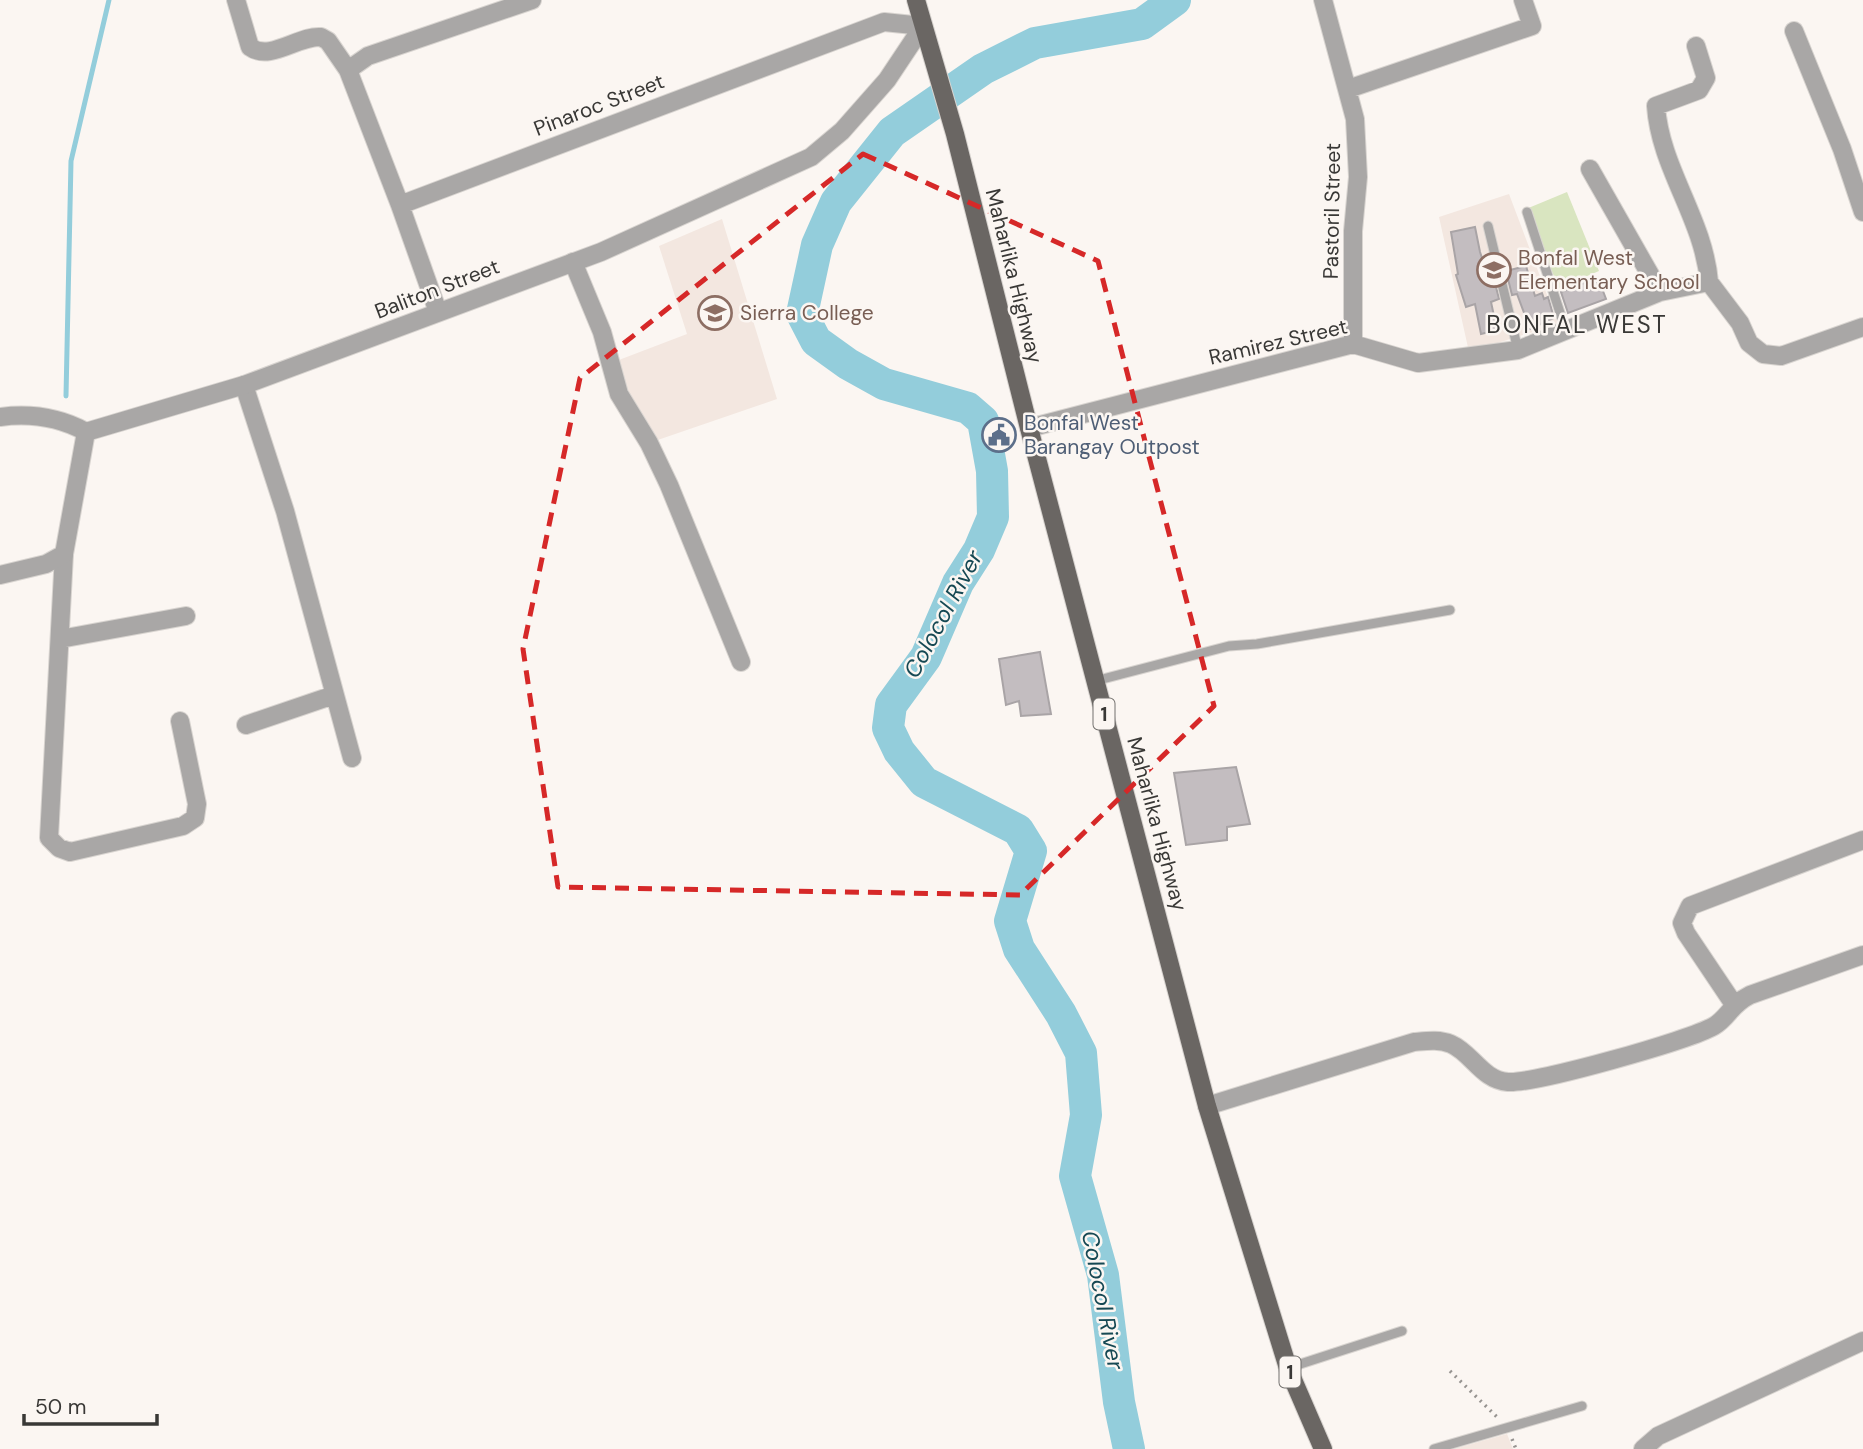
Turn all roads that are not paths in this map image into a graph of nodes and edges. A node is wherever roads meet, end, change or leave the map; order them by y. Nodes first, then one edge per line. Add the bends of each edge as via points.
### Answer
1 (236, 0) edge
2 (532, 0) edge
3 (916, 0) edge
4 (1322, 0) edge
5 (1523, 0) edge
6 (923, 26) junction
7 (1794, 31) dead end
8 (1696, 46) dead end
9 (348, 70) junction
10 (1348, 89) junction
11 (1590, 169) dead end
12 (400, 205) junction
13 (1527, 212) dead end
14 (1863, 212) edge
15 (1488, 226) dead end
16 (573, 262) junction
17 (1709, 282) junction
18 (1660, 292) junction
19 (438, 313) junction
20 (1863, 327) edge
21 (1566, 332) junction
22 (1353, 344) junction
23 (1518, 351) junction
24 (244, 385) junction
25 (0, 417) edge
26 (1029, 428) junction
27 (86, 432) junction
28 (64, 554) junction
29 (0, 575) edge
30 (1450, 610) dead end
31 (186, 616) dead end
32 (60, 639) junction
33 (741, 662) dead end
34 (1095, 681) junction
35 (334, 695) junction
36 (180, 720) dead end
37 (246, 725) dead end
38 (352, 758) dead end
39 (1863, 840) edge
40 (1863, 955) edge
41 (1733, 1003) junction
42 (1207, 1106) junction
43 (1402, 1331) dead end
44 (1863, 1341) edge
45 (1288, 1368) junction
46 (1582, 1406) dead end
47 (1323, 1449) edge
48 (1434, 1449) edge
49 (1643, 1449) edge

1 - 9 street via 254,50 270,51 321,37
2 - 9 street via 368,56
3 - 6 main road, Maharlika Highway / 1
4 - 10 street, Pastoril Street
5 - 10 street via 1532,26
6 - 12 street, Pinaroc Street via 884,22
6 - 16 street, Baliton Street via 887,80 842,131 811,157
6 - 26 main road, Maharlika Highway / 1
7 - 14 street
8 - 17 street via 1706,78 1699,90 1656,106 1658,130 1702,238
9 - 12 street
10 - 22 street, Pastoril Street via 1359,177 1353,231
11 - 18 street
12 - 19 street
13 - 21 lane
15 - 23 lane
16 - 19 street, Baliton Street
16 - 33 street via 602,332 619,394 669,485
17 - 18 street, Ramirez Street
17 - 20 street via 1749,343 1763,354 1781,356
18 - 21 street, Ramirez Street
19 - 24 street, Baliton Street
21 - 23 street, Ramirez Street
22 - 23 street, Ramirez Street via 1418,363
22 - 26 street, Ramirez Street
24 - 27 street, Baliton Street
24 - 35 street via 285,510
25 - 27 street via 24,414 57,419
26 - 34 main road, Maharlika Highway / 1
27 - 28 street
28 - 29 street via 46,564
28 - 32 street
30 - 34 lane via 1229,646
31 - 32 street
32 - 36 street via 52,844 70,852 183,826 195,818 197,803
34 - 42 main road, Maharlika Highway / 1
35 - 37 street
35 - 38 street
39 - 41 street via 1690,906 1682,923 1686,933
40 - 41 street
41 - 42 street via 1717,1025 1690,1038 1543,1076 1508,1082 1484,1072 1449,1043 1414,1042
42 - 45 main road, Maharlika Highway / 1
43 - 45 lane
44 - 49 street via 1658,1436
45 - 47 main road, Maharlika Highway / 1
46 - 48 lane

